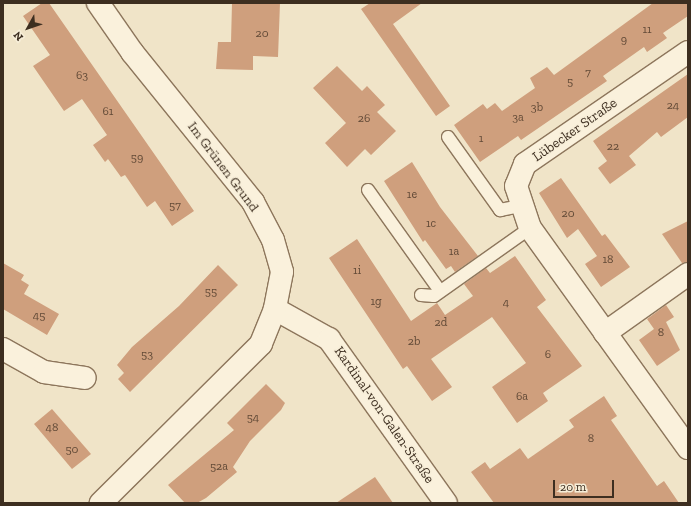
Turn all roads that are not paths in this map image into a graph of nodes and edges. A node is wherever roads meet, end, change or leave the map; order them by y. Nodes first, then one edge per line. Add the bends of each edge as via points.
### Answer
1 (98, 3) edge
2 (688, 52) edge
3 (448, 138) dead end
4 (368, 190) dead end
5 (520, 206) junction
6 (530, 228) junction
7 (688, 274) edge
8 (440, 292) junction
9 (421, 295) dead end
10 (275, 309) junction
11 (605, 333) junction
12 (3, 349) edge
13 (85, 378) dead end
14 (688, 448) edge
15 (101, 503) edge
16 (446, 503) edge

1 - 10 street, Im Grünen Grund via 132,52 253,202 273,240 282,272
2 - 5 street, Lübecker Straße via 526,164 516,186
3 - 5 lane via 500,210
4 - 8 lane
5 - 6 street, Lübecker Straße
6 - 8 lane
6 - 11 street, Lübecker Straße
7 - 11 street
8 - 9 lane via 434,296
10 - 15 street, Im Grünen Grund via 261,344
10 - 16 street, Kardinal-von-Galen-Straße via 329,339
11 - 14 street, Lübecker Straße
12 - 13 street via 44,372

